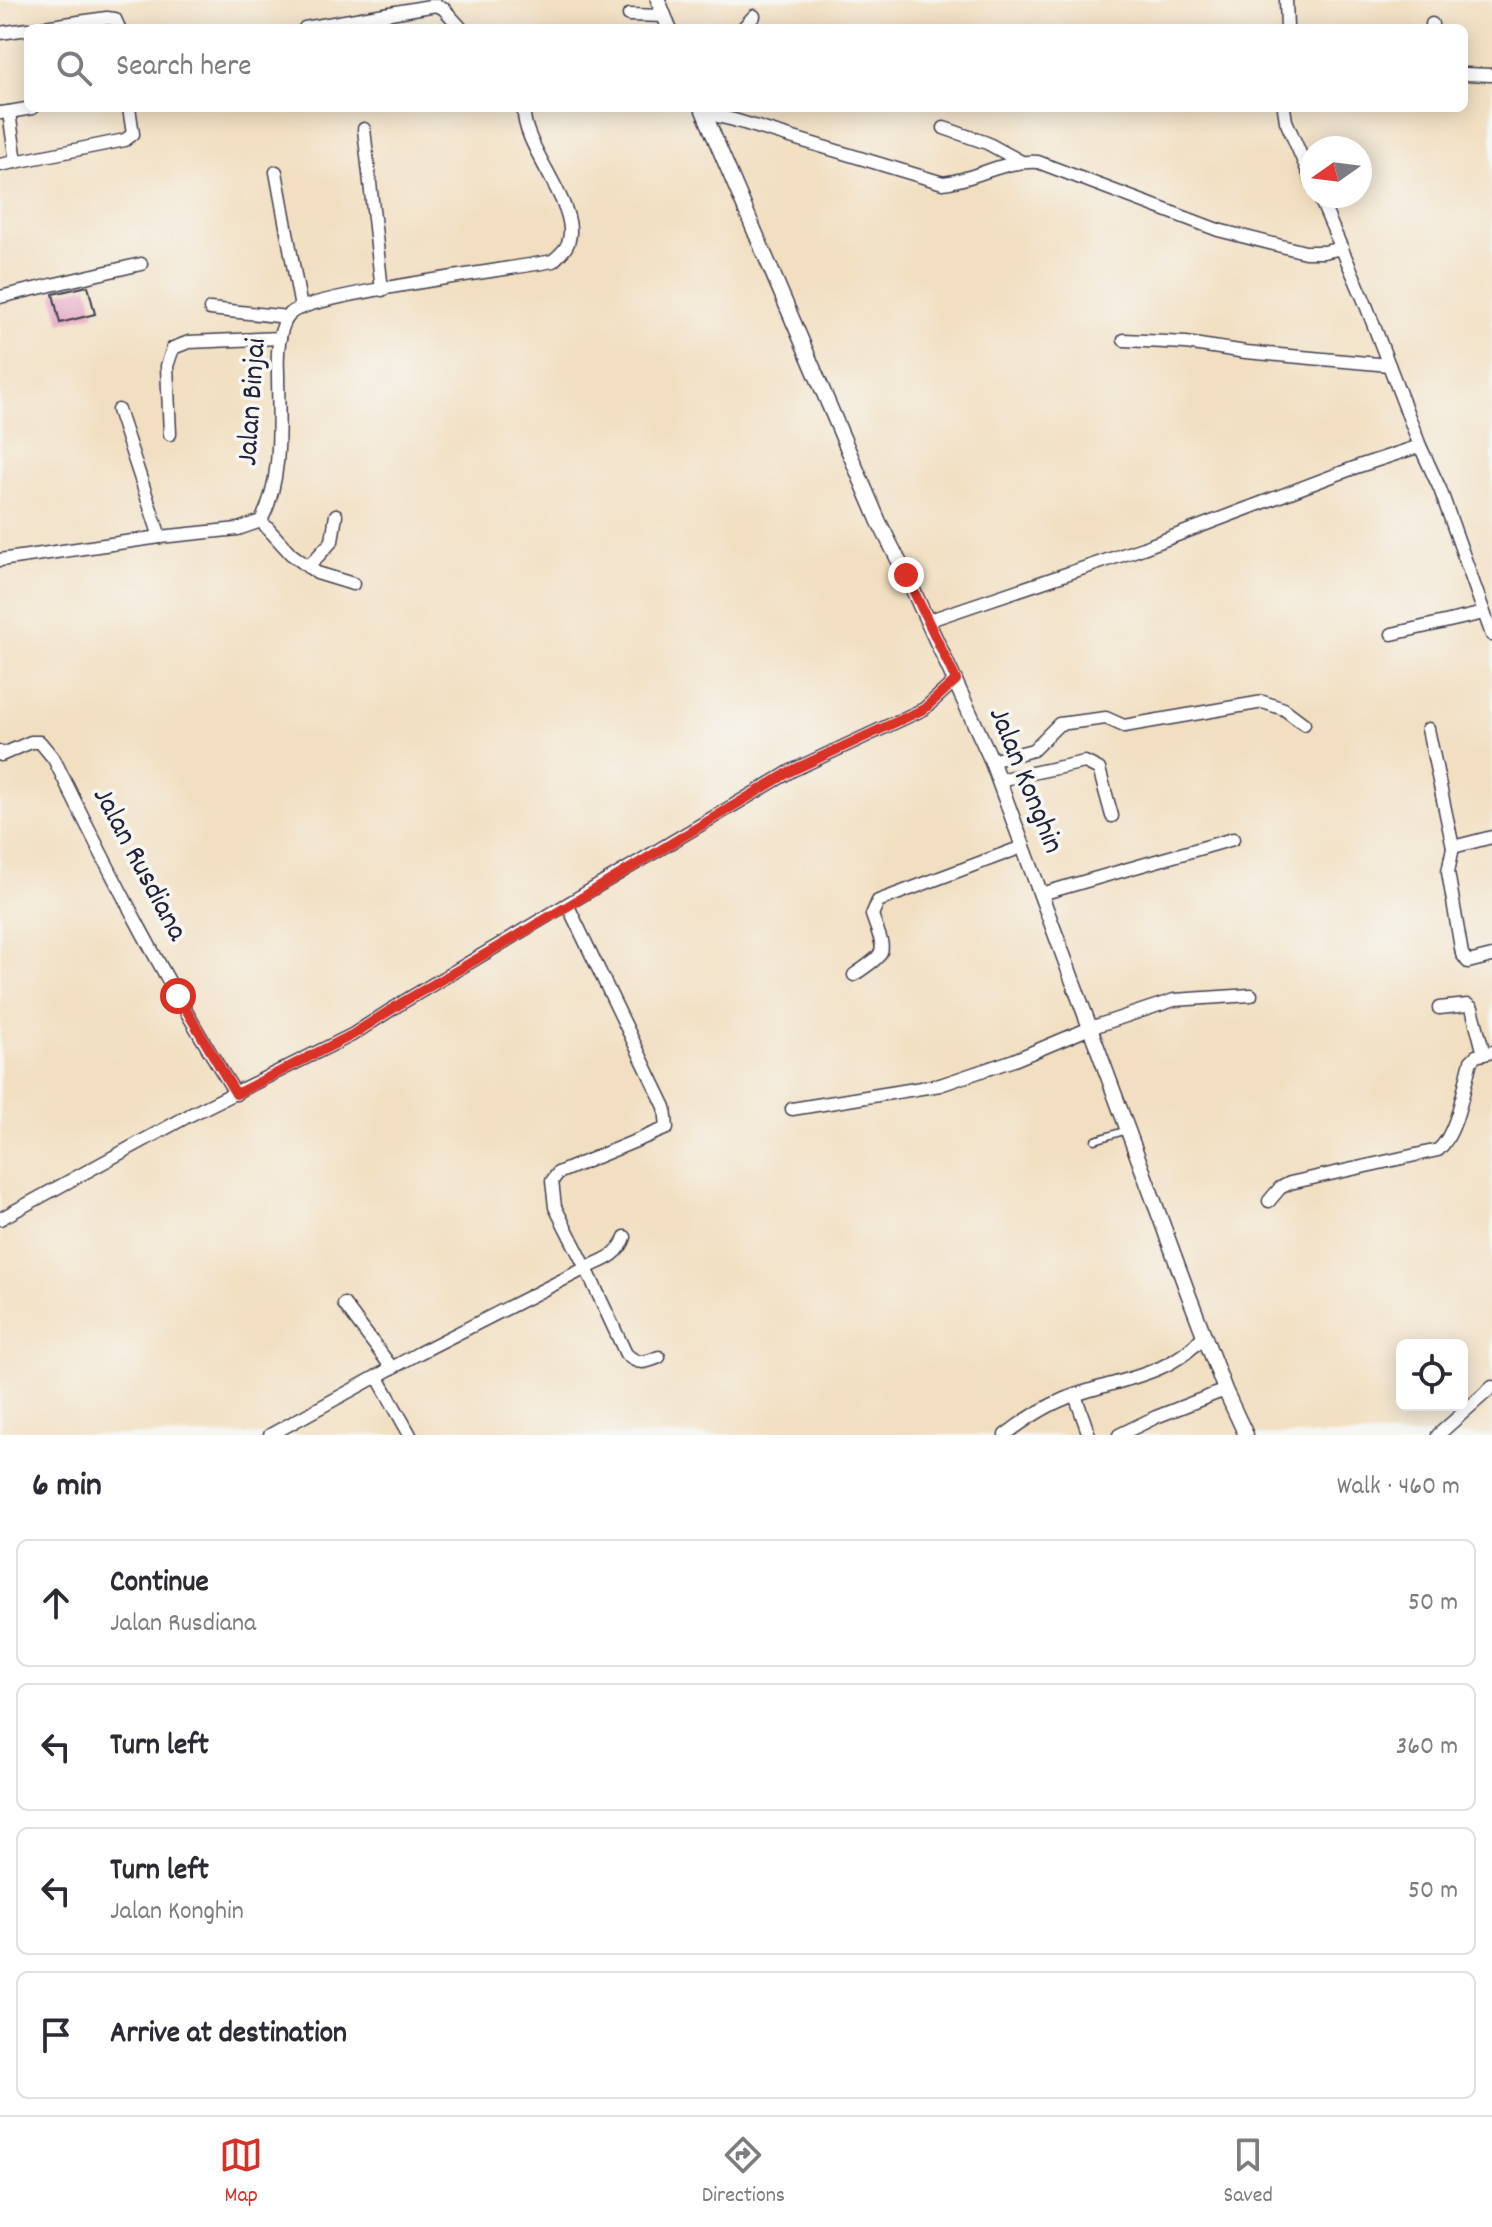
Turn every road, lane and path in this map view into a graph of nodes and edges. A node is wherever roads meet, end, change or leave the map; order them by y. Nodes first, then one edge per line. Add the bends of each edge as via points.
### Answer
1 (658, 0) edge
2 (1286, 0) edge
3 (629, 15) dead end
4 (754, 16) dead end
5 (667, 22) edge
6 (65, 24) edge
7 (117, 24) edge
8 (328, 24) edge
9 (457, 24) edge
10 (747, 24) edge
11 (1287, 24) edge
12 (24, 30) edge
13 (0, 33) edge
14 (1468, 74) edge
15 (1492, 75) edge
16 (24, 109) edge
17 (4, 112) edge
18 (130, 112) edge
19 (524, 112) edge
20 (704, 112) edge
21 (707, 112) edge
22 (1285, 112) edge
23 (944, 128) dead end
24 (364, 129) dead end
25 (1300, 153) edge
26 (1020, 161) junction
27 (16, 162) junction
28 (0, 165) edge
29 (276, 172) dead end
30 (1324, 208) edge
31 (1342, 248) junction
32 (141, 264) dead end
33 (382, 290) junction
34 (0, 297) edge
35 (301, 308) junction
36 (210, 309) dead end
37 (288, 317) junction
38 (280, 338) junction
39 (1124, 340) dead end
40 (1389, 365) junction
41 (118, 410) dead end
42 (170, 434) dead end
43 (1420, 446) junction
44 (336, 515) dead end
45 (261, 521) junction
46 (160, 537) junction
47 (0, 560) edge
48 (308, 567) junction
49 (353, 584) dead end
50 (1484, 613) junction
51 (927, 621) junction
52 (1392, 634) dead end
53 (1492, 635) edge
54 (956, 680) junction
55 (1304, 724) dead end
56 (1428, 729) dead end
57 (0, 754) edge
58 (991, 761) junction
59 (998, 780) junction
60 (1112, 816) dead end
61 (1492, 837) edge
62 (1233, 839) dead end
63 (1022, 847) junction
64 (1453, 847) junction
65 (1041, 894) junction
66 (568, 906) junction
67 (1492, 956) edge
68 (854, 975) dead end
69 (1251, 995) dead end
70 (1439, 1008) dead end
71 (1090, 1028) junction
72 (1488, 1053) edge
73 (236, 1094) junction
74 (792, 1109) dead end
75 (1127, 1130) junction
76 (1095, 1140) dead end
77 (1269, 1201) dead end
78 (0, 1219) edge
79 (625, 1237) dead end
80 (586, 1268) junction
81 (344, 1304) dead end
82 (1204, 1335) junction
83 (659, 1357) dead end
84 (392, 1368) junction
85 (377, 1376) junction
86 (1492, 1387) edge
87 (1225, 1390) junction
88 (1075, 1395) junction
89 (270, 1435) edge
90 (410, 1435) edge
91 (1005, 1435) edge
92 (1089, 1435) edge
93 (1119, 1435) edge
94 (1246, 1435) edge
95 (1438, 1435) edge

1 - 5 street
2 - 11 street
3 - 5 street
4 - 10 street
6 - 7 street via 107,18
8 - 9 street via 436,5
12 - 13 street
14 - 15 street
16 - 17 street
17 - 27 street
18 - 27 street via 133,134 125,140
19 - 33 street, Jalan Binjai via 526,133 564,208 570,231 567,246 553,261
20 - 51 street, Jalan Konghin via 879,522
21 - 26 street, Jalan Konghin via 943,183
22 - 25 street
23 - 26 street
24 - 33 street
26 - 31 street, Jalan Konghin via 1038,162 1218,230 1305,252
27 - 28 street
29 - 35 street
30 - 31 street
31 - 40 street
32 - 34 street
33 - 35 street, Jalan Binjai
35 - 37 street, Jalan Binjai
36 - 37 street
37 - 38 street, Jalan Binjai
38 - 42 street via 189,342 173,348 167,366
38 - 45 street, Jalan Binjai via 275,485
39 - 40 street
40 - 43 street
41 - 46 street
43 - 50 street
43 - 51 street
44 - 48 street via 332,541
45 - 46 street via 238,529
45 - 48 street
46 - 47 street
48 - 49 street
50 - 52 street
50 - 53 street
51 - 54 street, Jalan Konghin
54 - 58 street, Jalan Konghin
54 - 66 street via 924,709 791,771
55 - 58 street via 1263,702 1124,726 1095,719 1059,724 1033,750
56 - 64 street
57 - 73 street, Jalan Rusdiana via 40,742 54,759 122,894
58 - 59 street, Jalan Konghin
59 - 60 street via 1093,764
59 - 63 street, Jalan Konghin
61 - 64 street
62 - 65 street
63 - 65 street, Jalan Konghin
63 - 68 street via 878,901 872,915 883,950
64 - 67 street via 1448,872 1462,954 1468,962
65 - 71 street, Jalan Konghin
66 - 73 street via 352,1035
66 - 80 street via 668,1119 667,1128 558,1173 552,1181 555,1207
69 - 71 street via 1174,1000
70 - 72 street via 1472,1008
71 - 74 street via 940,1085
71 - 75 street, Jalan Konghin
72 - 77 street via 1471,1061 1455,1121 1438,1150 1290,1183
73 - 78 street
75 - 76 lane
75 - 82 street, Jalan Konghin
79 - 80 street via 615,1254
80 - 83 street via 626,1354 634,1362
80 - 84 street
81 - 84 street
82 - 87 street, Jalan Konghin
82 - 88 street via 1171,1365
84 - 85 street
85 - 89 street
85 - 90 street
86 - 95 street
87 - 93 street
87 - 94 street, Jalan Konghin
88 - 91 street
88 - 92 street

